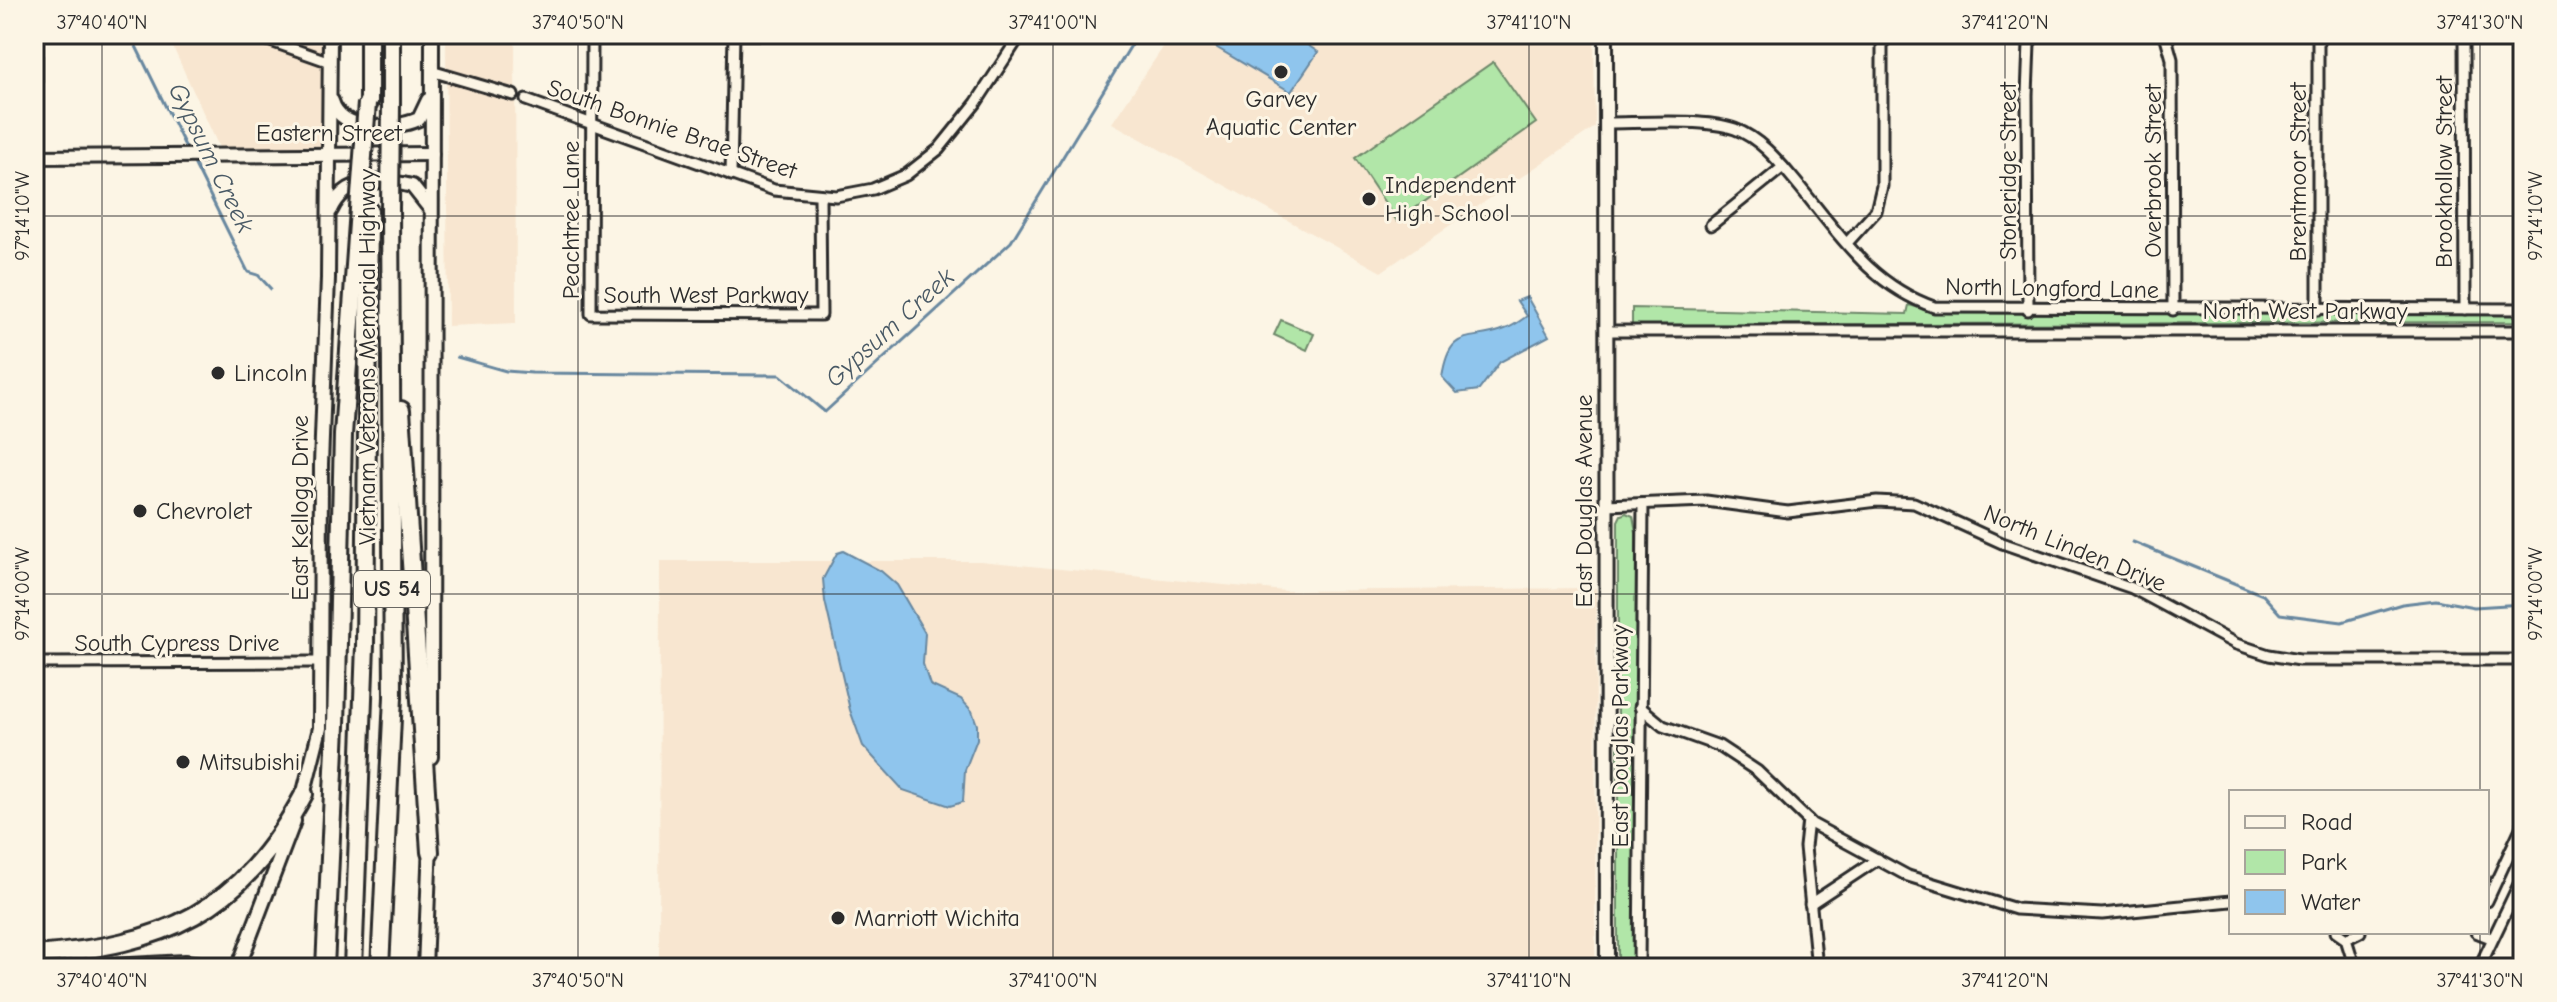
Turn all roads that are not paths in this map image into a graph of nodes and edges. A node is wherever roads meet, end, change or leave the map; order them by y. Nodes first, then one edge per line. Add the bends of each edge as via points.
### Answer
1 (36, 34) edge
2 (251, 34) edge
3 (330, 34) edge
4 (369, 34) edge
5 (392, 34) edge
6 (432, 34) edge
7 (592, 34) edge
8 (734, 34) edge
9 (767, 34) edge
10 (1021, 34) edge
11 (1606, 34) edge
12 (1882, 34) edge
13 (2035, 34) edge
14 (2165, 34) edge
15 (2318, 34) edge
16 (2464, 34) edge
17 (330, 62) junction
18 (431, 71) junction
19 (431, 91) junction
20 (330, 94) junction
21 (513, 95) dead end
22 (526, 100) dead end
23 (1606, 123) junction
24 (592, 126) junction
25 (432, 154) junction
26 (330, 155) junction
27 (35, 156) edge
28 (1783, 167) junction
29 (731, 175) junction
30 (820, 196) junction
31 (364, 209) junction
32 (432, 213) junction
33 (329, 214) junction
34 (1711, 225) dead end
35 (390, 243) junction
36 (1847, 243) junction
37 (2465, 309) junction
38 (2523, 309) edge
39 (2028, 310) junction
40 (2173, 310) junction
41 (2318, 310) junction
42 (591, 314) joint
43 (1606, 331) junction
44 (2523, 331) edge
45 (1643, 504) junction
46 (1606, 505) junction
47 (2523, 660) edge
48 (321, 662) junction
49 (34, 663) edge
50 (1640, 707) junction
51 (304, 794) junction
52 (1808, 820) junction
53 (2523, 824) edge
54 (430, 852) junction
55 (1878, 859) junction
56 (2523, 876) edge
57 (2489, 897) edge
58 (2229, 901) edge
59 (1810, 904) junction
60 (2339, 934) edge
61 (2356, 934) edge
62 (2481, 934) edge
63 (2491, 938) junction
64 (2346, 939) junction
65 (34, 955) edge
66 (112, 968) edge
67 (215, 968) edge
68 (238, 968) edge
69 (325, 968) edge
70 (353, 968) edge
71 (380, 968) edge
72 (425, 968) edge
73 (1607, 968) edge
74 (1639, 968) edge
75 (1817, 968) edge
76 (2355, 968) edge
77 (2479, 968) edge

1 - 27 street
2 - 17 street
3 - 17 main road, East Kellogg Drive
4 - 31 highway, Vietnam Veterans Memorial Highway / US 54, bridge
5 - 35 highway, Vietnam Veterans Memorial Highway / US 54, bridge
6 - 18 main road
7 - 24 street, Peachtree Lane
8 - 9 street
8 - 29 street
10 - 30 street, South Bonnie Brae Street via 939,149 906,175 873,189
11 - 23 main road, East Douglas Avenue
12 - 36 street via 1882,186 1876,211
13 - 39 street, Stoneridge Street via 2029,44 2027,95
14 - 40 street, Overbrook Street via 2172,59
15 - 41 street, Brentmoor Street
16 - 37 street, Brookhollow Street
17 - 20 main road, East Kellogg Drive
18 - 19 main road
18 - 21 street, South Bonnie Brae Street
19 - 20 main road via 419,119 394,126 350,123 335,111
19 - 25 main road
20 - 26 main road, East Kellogg Drive
22 - 24 street, South Bonnie Brae Street
23 - 28 street, North Longford Lane via 1735,129
23 - 43 main road, East Douglas Avenue
24 - 29 street, South Bonnie Brae Street
24 - 42 street, Peachtree Lane
25 - 26 main road, Eastern Street
25 - 32 main road
26 - 27 main road, Eastern Street
26 - 33 main road, East Kellogg Drive
28 - 34 street
28 - 36 street, North Longford Lane
29 - 30 street, South Bonnie Brae Street via 774,190
30 - 42 street, South West Parkway via 821,315
31 - 69 highway via 342,466
31 - 70 highway, Vietnam Veterans Memorial Highway / US 54 via 365,645
32 - 33 main road via 412,186 357,183 342,190
32 - 54 main road
33 - 48 main road, East Kellogg Drive
35 - 54 highway
35 - 71 highway, Vietnam Veterans Memorial Highway / US 54 via 393,697
36 - 39 street, North Longford Lane via 1875,276 1902,296 1934,307
37 - 38 street, North Longford Lane
37 - 41 street, North Longford Lane
39 - 40 street, North Longford Lane
40 - 41 street, North Longford Lane
43 - 44 street, North West Parkway
43 - 46 main road, East Douglas Avenue
45 - 46 street, North Linden Drive
45 - 47 street, North Linden Drive via 1706,501 1788,512 1877,501 1914,503 2002,543 2132,588 2236,644 2269,655 2299,660
45 - 50 street, East Douglas Parkway
46 - 73 main road, East Douglas Avenue
48 - 49 street, South Cypress Drive
48 - 51 main road, East Kellogg Drive via 320,728
50 - 52 street via 1663,726 1719,746 1757,771
50 - 74 street, East Douglas Parkway
51 - 65 highway via 266,857 201,912 141,938
51 - 68 main road, East Kellogg Drive
52 - 55 street
52 - 59 street
53 - 57 street
54 - 72 main road
55 - 58 street via 1908,876 2016,909 2102,914
55 - 59 street
56 - 63 street
59 - 75 street
60 - 64 street
61 - 64 street
62 - 63 street
63 - 77 street
64 - 76 street
66 - 67 highway

